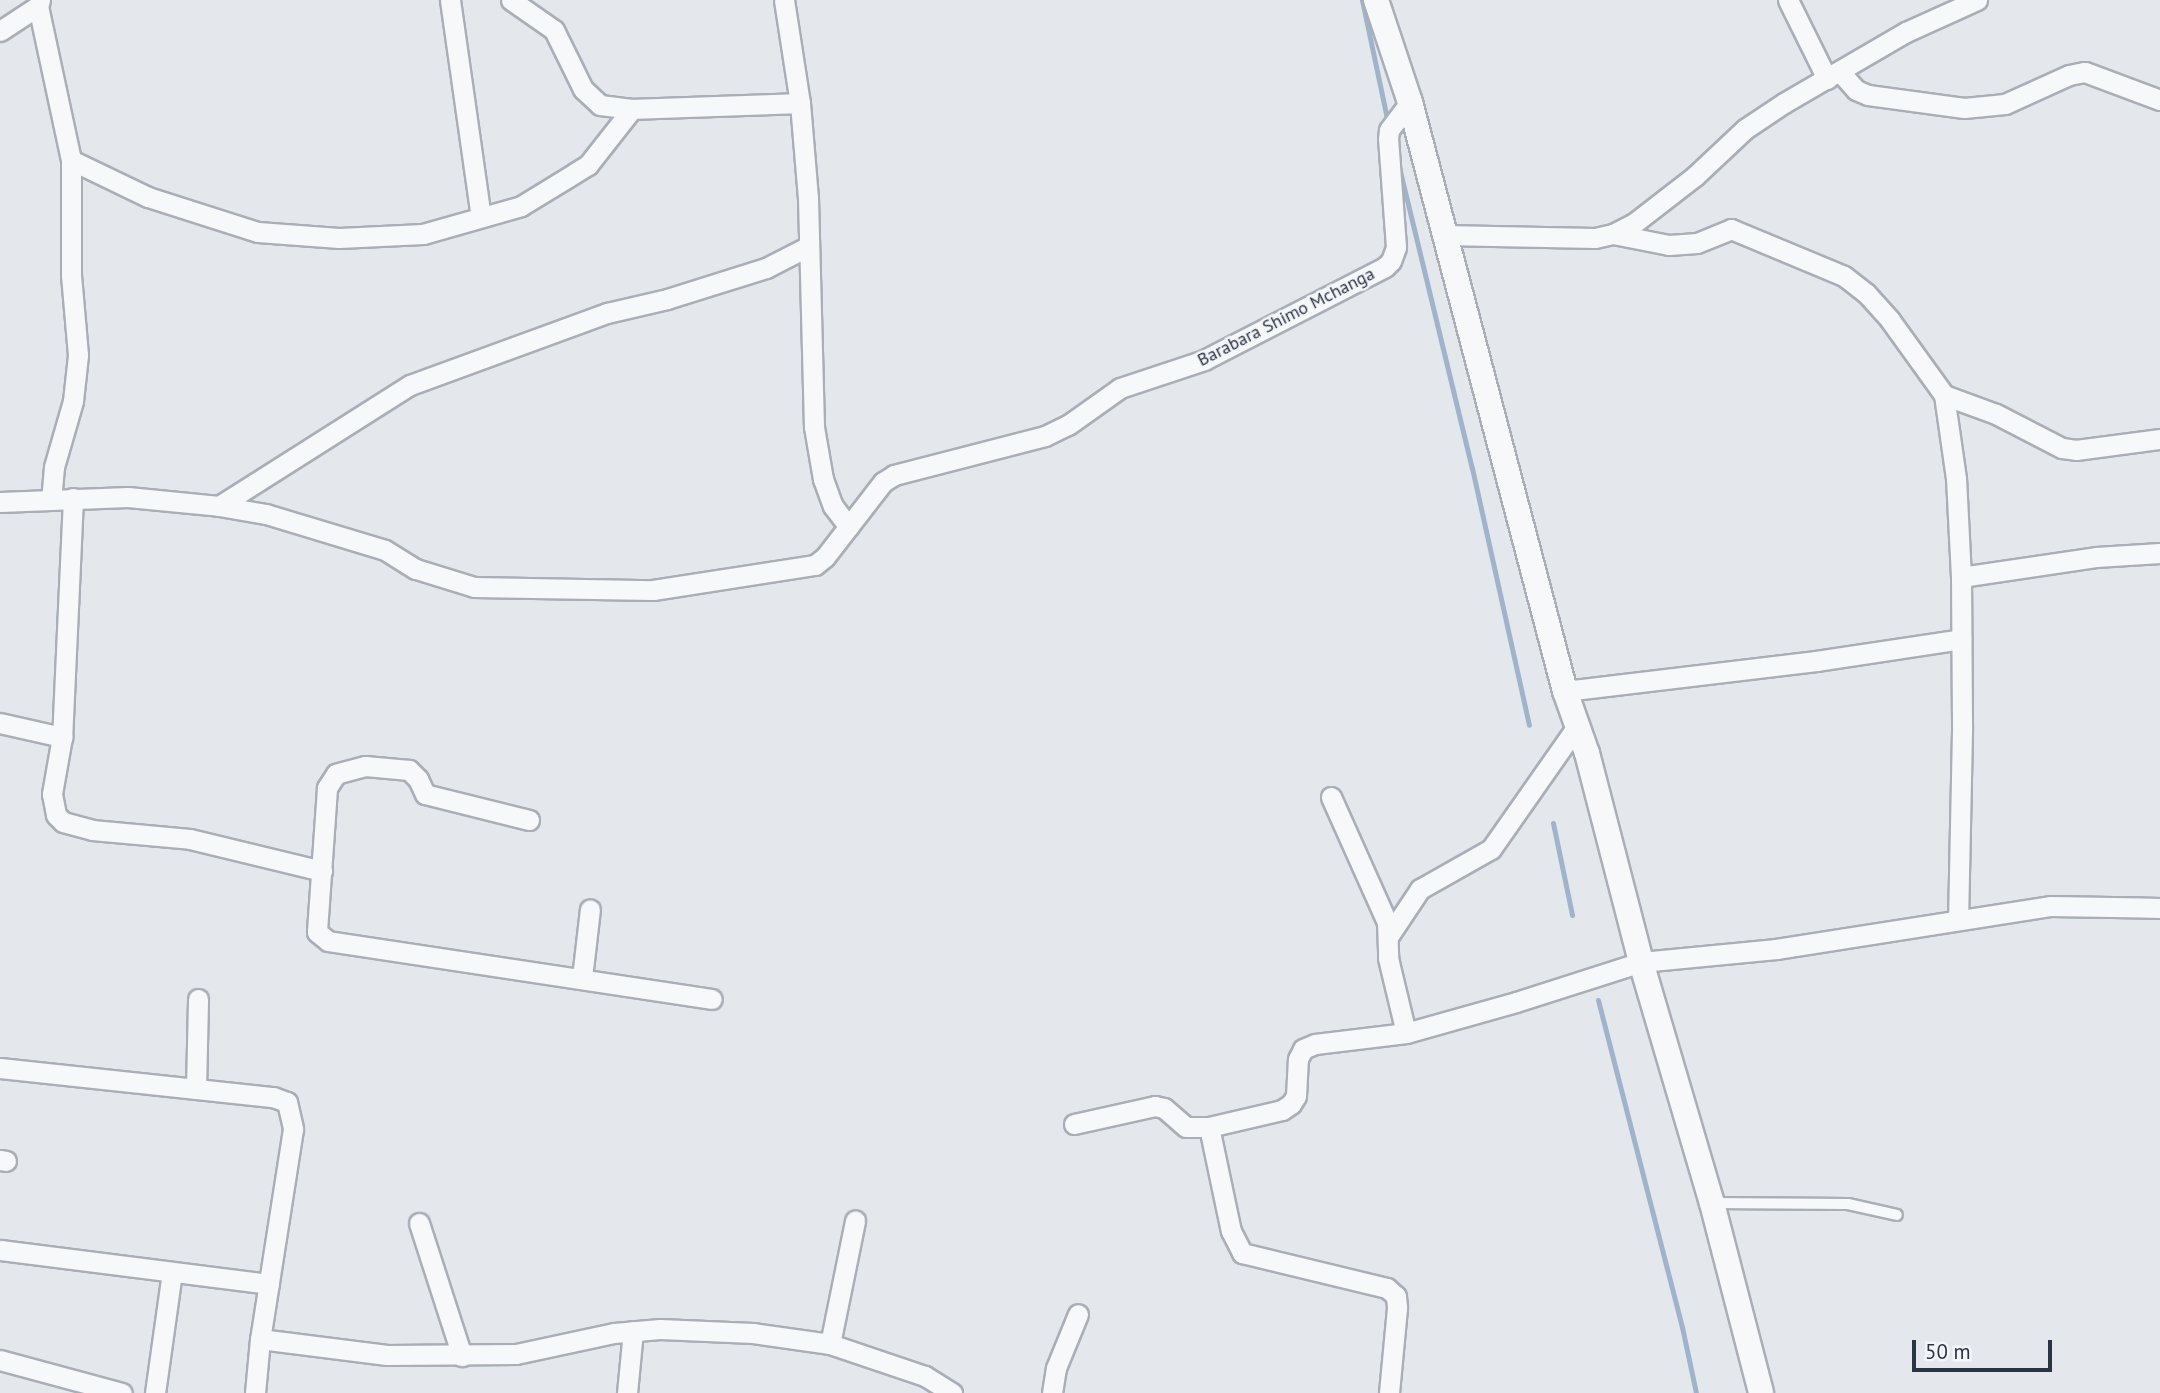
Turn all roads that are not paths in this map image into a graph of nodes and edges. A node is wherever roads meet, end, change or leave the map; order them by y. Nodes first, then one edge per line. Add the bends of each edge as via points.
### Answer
1 (450, 0) edge
2 (510, 0) edge
3 (783, 0) edge
4 (1376, 0) edge
5 (1788, 0) edge
6 (1977, 0) edge
7 (39, 3) edge
8 (0, 31) edge
9 (1833, 76) junction
10 (2160, 100) edge
11 (1410, 102) junction
12 (800, 103) junction
13 (632, 109) junction
14 (71, 160) junction
15 (481, 217) junction
16 (1613, 234) junction
17 (1443, 235) junction
18 (809, 246) junction
19 (1944, 396) junction
20 (2160, 439) edge
21 (73, 498) junction
22 (51, 500) junction
23 (0, 502) edge
24 (219, 506) junction
25 (849, 527) junction
26 (2160, 553) edge
27 (1961, 577) junction
28 (1961, 639) junction
29 (1565, 691) junction
30 (0, 723) edge
31 (1577, 726) junction
32 (62, 737) junction
33 (1331, 797) dead end
34 (529, 820) dead end
35 (322, 871) junction
36 (2160, 908) edge
37 (590, 909) dead end
38 (1958, 919) junction
39 (1388, 937) junction
40 (1641, 962) junction
41 (583, 978) junction
42 (198, 999) dead end
43 (712, 999) dead end
44 (1406, 1033) junction
45 (0, 1068) edge
46 (196, 1089) junction
47 (1074, 1124) dead end
48 (1209, 1128) junction
49 (1712, 1203) junction
50 (1897, 1215) dead end
51 (855, 1221) dead end
52 (419, 1223) dead end
53 (0, 1250) edge
54 (173, 1272) junction
55 (269, 1284) junction
56 (1078, 1314) dead end
57 (633, 1331) junction
58 (260, 1339) junction
59 (830, 1344) junction
60 (462, 1356) junction
61 (0, 1360) edge
62 (122, 1393) edge
63 (155, 1393) edge
64 (255, 1393) edge
65 (627, 1393) edge
66 (952, 1393) edge
67 (1052, 1393) edge
68 (1389, 1393) edge
69 (1760, 1393) edge

1 - 15 street
2 - 13 street via 554,30 590,98 600,105
3 - 12 street
4 - 11 street
5 - 9 street
6 - 9 street via 1906,32
7 - 8 street
7 - 14 street
9 - 10 street via 1868,95 1964,108 2005,104 2085,72
9 - 16 street via 1745,129 1695,176
11 - 17 street
11 - 25 street, Barabara Shimo Mchanga via 1388,139 1396,247 1385,267 1204,360 1120,388 1045,436 894,475 883,482
12 - 13 street
12 - 18 street
13 - 15 street via 588,164 521,205
14 - 15 street via 148,197 258,232 339,238 423,234
14 - 22 street via 71,275 78,355 74,401 54,467
16 - 17 street via 1595,238
16 - 19 street via 1669,245 1697,243 1731,229 1844,276 1890,320
17 - 29 street
18 - 24 street via 766,268 607,313 410,385
18 - 25 street via 814,427 823,479 833,506
19 - 20 street via 1996,414 2062,448
19 - 27 street via 1955,466
21 - 22 street, Barabara Shimo Mchanga
21 - 24 street, Barabara Shimo Mchanga via 128,497
21 - 32 street
22 - 23 street, Barabara Shimo Mchanga
24 - 25 street, Barabara Shimo Mchanga via 267,514 385,550 416,569 474,587 653,590 802,569 825,557
26 - 27 street via 2096,557
27 - 28 street
28 - 29 street
28 - 38 street
29 - 31 street
30 - 32 street
31 - 39 street via 1491,849 1420,889
31 - 40 street
32 - 35 street via 52,794 56,815 63,822 92,831 190,839
33 - 39 street via 1387,922
34 - 35 street via 425,794 409,770 365,766 330,780
35 - 41 street via 317,932 328,941
36 - 38 street via 2050,906
37 - 41 street
38 - 40 street via 1776,949
39 - 44 street via 1390,971
40 - 44 street
40 - 49 street
41 - 43 street
42 - 46 street
44 - 48 street via 1303,1049 1291,1104 1282,1111
45 - 46 street
46 - 55 street via 287,1102 293,1129
47 - 48 street via 1155,1106 1186,1127
48 - 68 street via 1231,1231 1242,1253 1388,1288 1396,1296
49 - 50 lane via 1848,1204
49 - 69 street
51 - 59 street
52 - 60 street
53 - 54 street
54 - 55 street
54 - 63 street
55 - 58 street
56 - 67 street via 1056,1368
57 - 59 street via 753,1333
57 - 60 street via 529,1353
57 - 65 street
58 - 60 street via 387,1355
58 - 64 street
59 - 66 street via 925,1377
61 - 62 street

